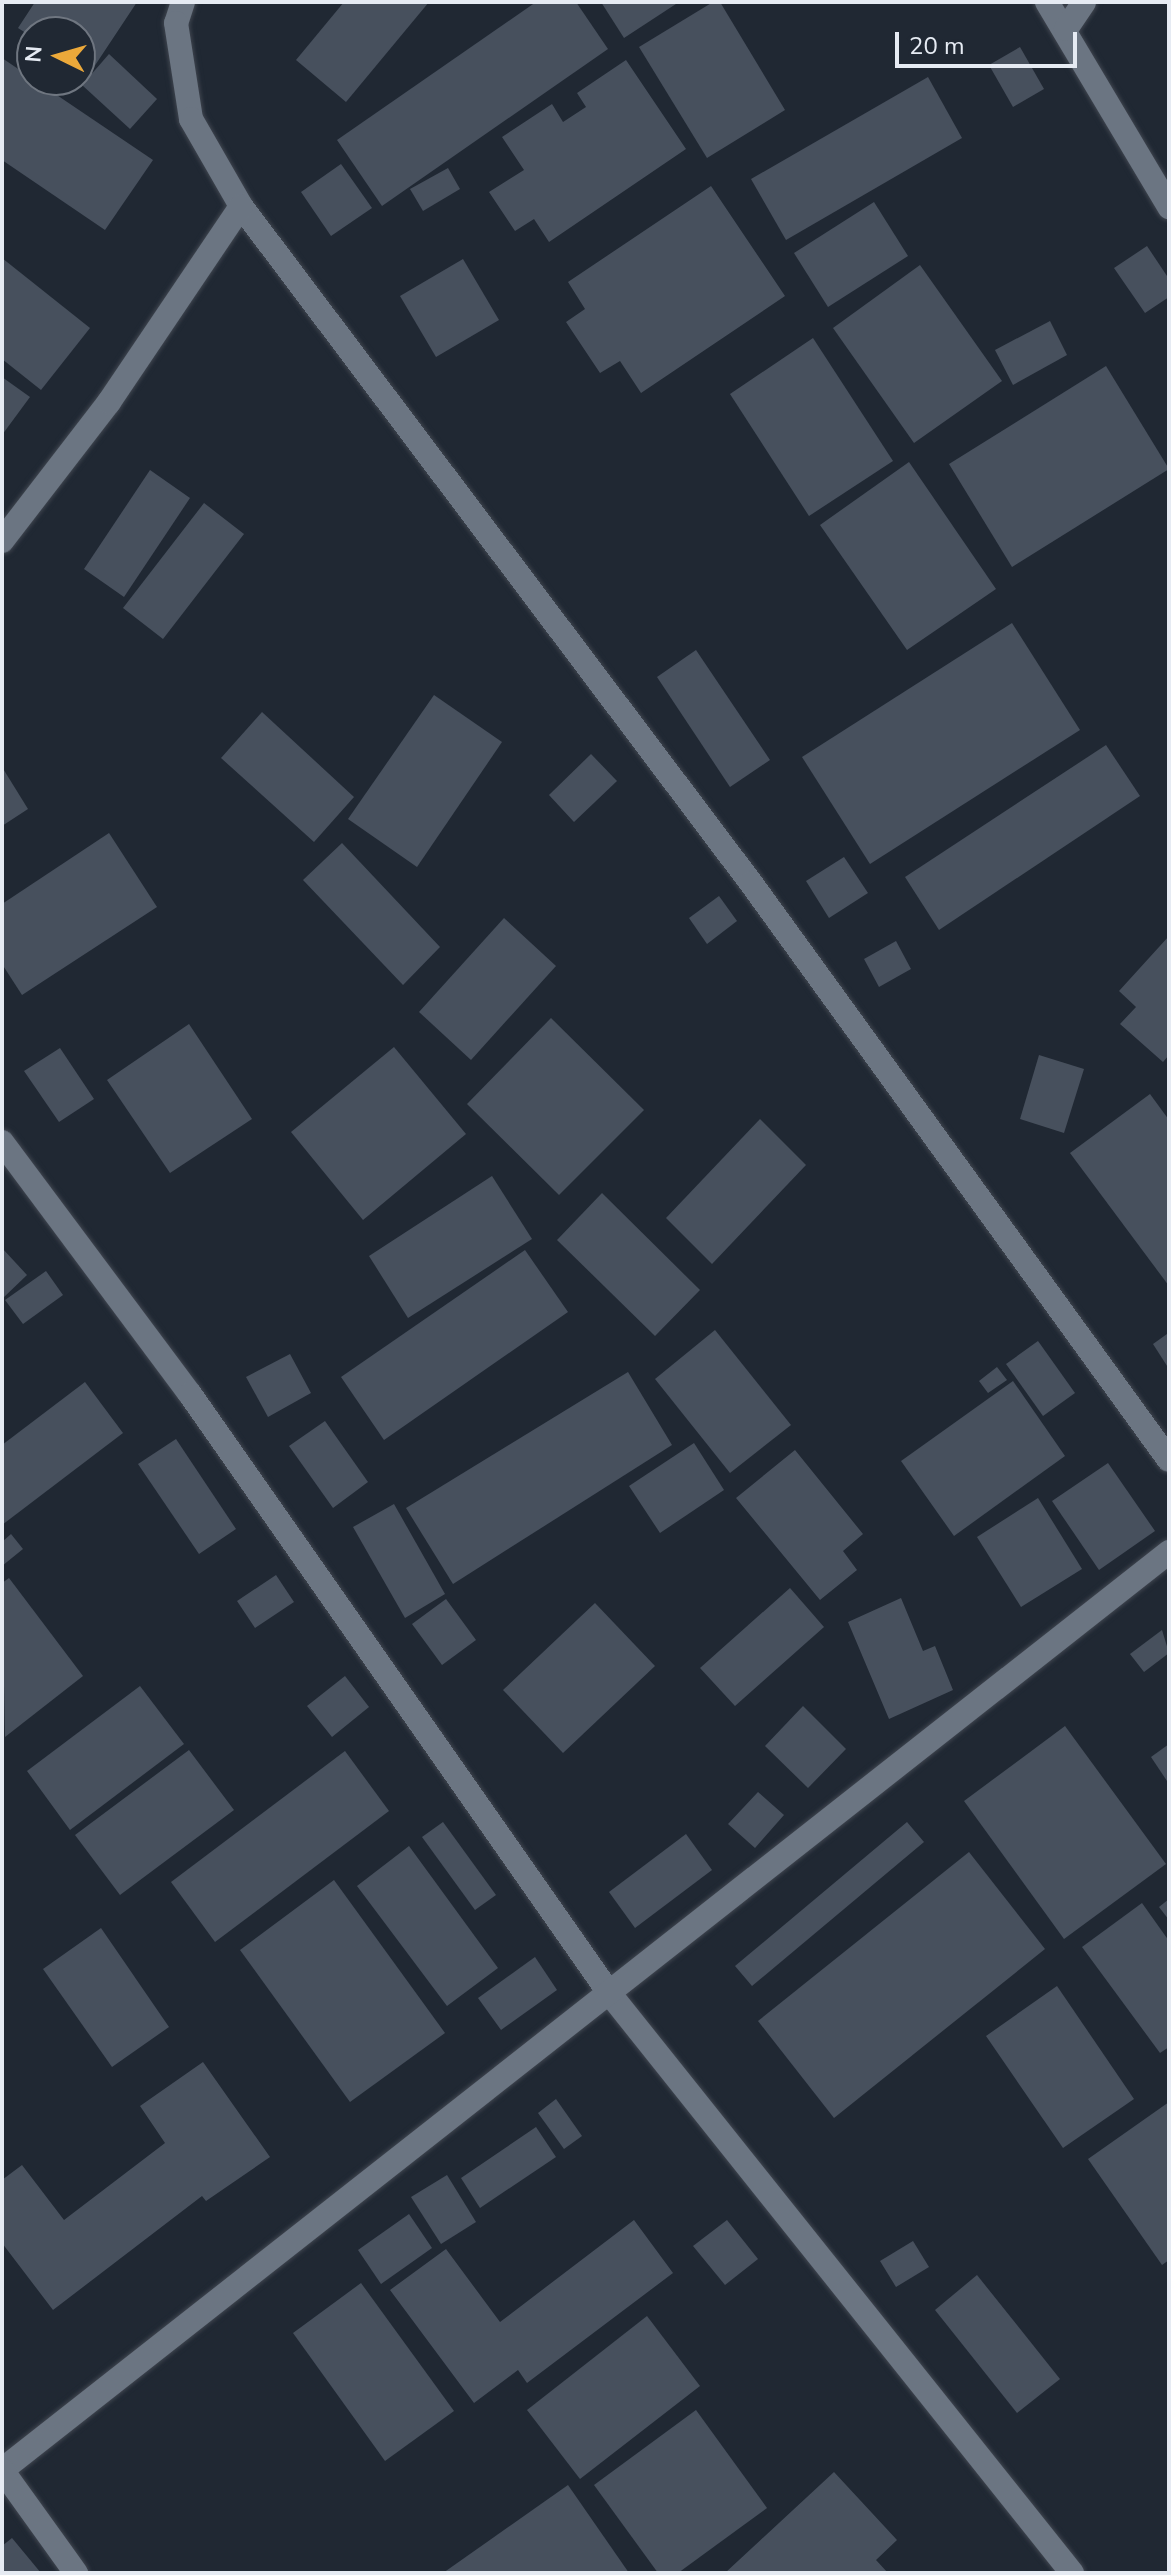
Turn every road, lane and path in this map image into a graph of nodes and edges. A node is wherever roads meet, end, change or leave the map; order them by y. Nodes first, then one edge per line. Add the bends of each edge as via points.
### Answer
1 (183, 2) edge
2 (1047, 2) edge
3 (1084, 2) edge
4 (1066, 29) junction
5 (241, 206) junction
6 (1169, 207) edge
7 (2, 541) edge
8 (2, 1142) edge
9 (1169, 1460) edge
10 (1169, 1552) edge
11 (610, 1994) junction
12 (2, 2470) edge
13 (76, 2573) edge
14 (1072, 2573) edge

1 - 5 street via 176,23 191,119
2 - 4 street
3 - 4 street
4 - 6 street
5 - 7 street via 109,402
5 - 9 street via 751,883
8 - 11 street via 190,1394
10 - 11 street
11 - 12 street
11 - 14 street
12 - 13 street

